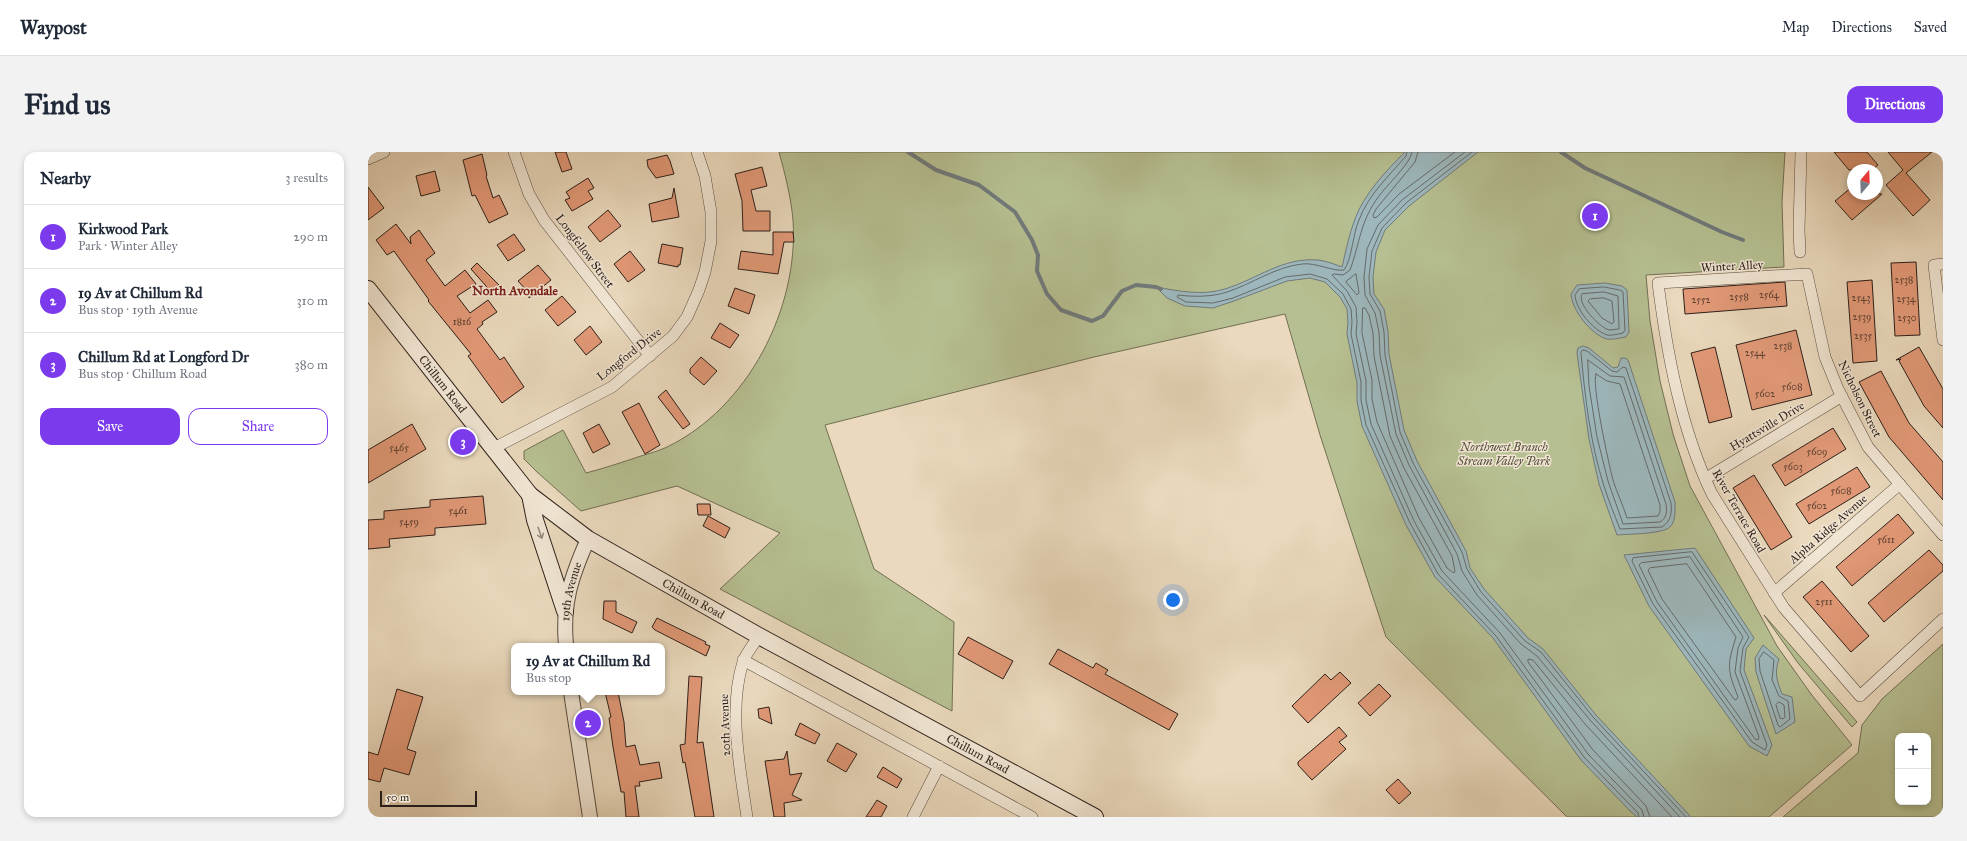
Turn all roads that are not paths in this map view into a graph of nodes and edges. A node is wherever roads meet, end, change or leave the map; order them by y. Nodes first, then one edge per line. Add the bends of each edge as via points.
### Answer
1 (384, 152) edge
2 (514, 152) edge
3 (697, 152) edge
4 (1801, 152) edge
5 (368, 159) edge
6 (1800, 252) dead end
7 (1938, 264) edge
8 (1807, 274) joint
9 (1658, 283) joint
10 (368, 289) edge
11 (1943, 340) edge
12 (650, 356) junction
13 (1842, 396) junction
14 (492, 449) junction
15 (1705, 480) junction
16 (1900, 484) junction
17 (530, 496) junction
18 (1943, 535) edge
19 (588, 539) junction
20 (1774, 593) junction
21 (565, 611) junction
22 (1943, 619) edge
23 (759, 636) junction
24 (566, 643) edge
25 (743, 660) junction
26 (571, 695) edge
27 (939, 766) junction
28 (590, 817) edge
29 (747, 817) edge
30 (913, 817) edge
31 (1032, 817) edge
32 (1095, 817) edge

1 - 5 street
2 - 12 street, Longfellow Street via 530,194 544,220
3 - 12 street, Longford Drive via 705,176 711,212 711,241 705,272 687,317 673,336
4 - 6 street
7 - 11 street
8 - 9 street, Winter Alley
8 - 13 street, Nicholson Street via 1825,357
9 - 15 street, River Terrace Road via 1676,387
10 - 14 main road, Chillum Road
12 - 14 street, Longford Drive via 612,387
13 - 15 street, Hyattsville Drive
13 - 16 street, Nicholson Street via 1868,447
14 - 17 main road, Chillum Road
15 - 20 street, River Terrace Road
16 - 18 street, Nicholson Street
16 - 20 street, Alpha Ridge Avenue
17 - 19 main road, Chillum Road
17 -> 21 main road via 535,520
19 - 21 street, 19th Avenue via 570,582
19 - 23 main road, Chillum Road
20 - 22 street, River Terrace Road via 1860,696
21 - 24 street, 19th Avenue
23 - 25 street, 20th Avenue
23 - 32 main road, Chillum Road
25 - 27 street
25 - 29 street, 20th Avenue via 737,684 736,742
26 - 28 street
27 - 30 street
27 - 31 street

